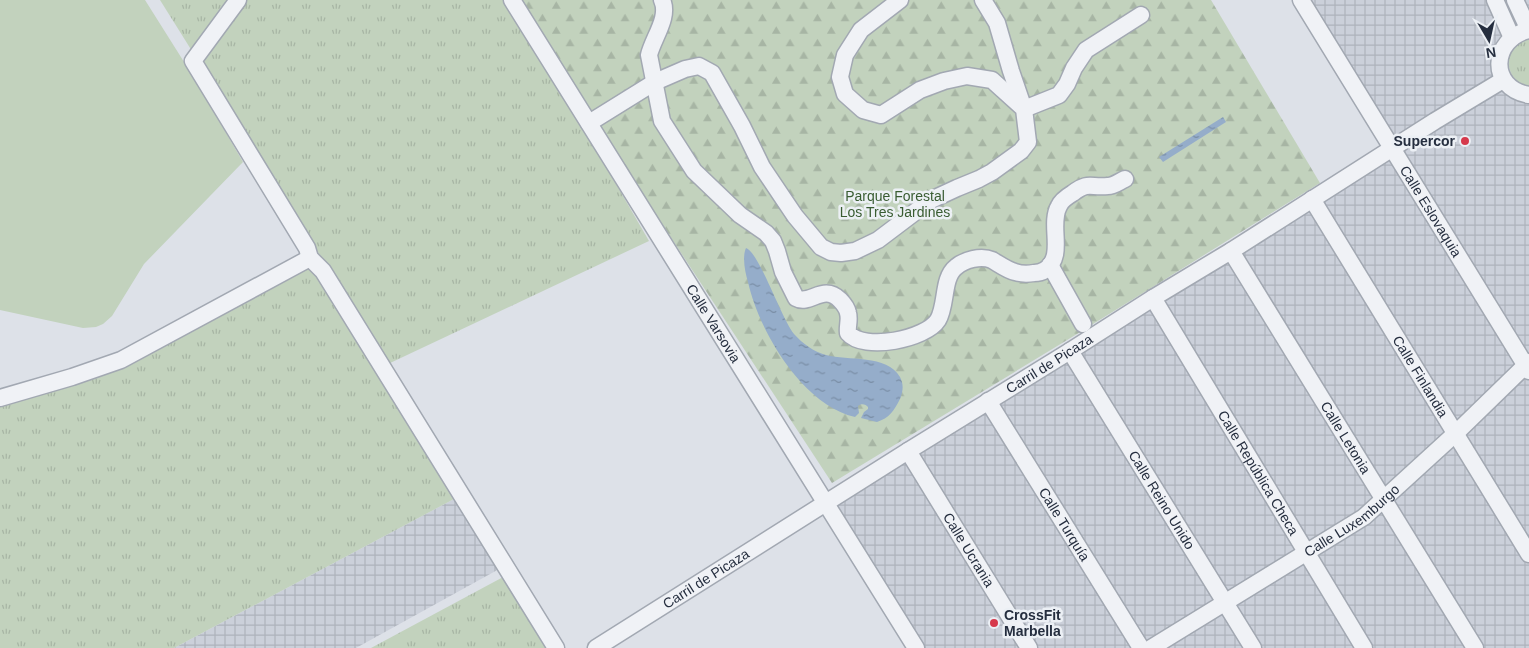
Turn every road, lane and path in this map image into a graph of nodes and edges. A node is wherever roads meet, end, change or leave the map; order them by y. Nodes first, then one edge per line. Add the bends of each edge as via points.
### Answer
1 (238, 0) edge
2 (512, 0) edge
3 (662, 0) edge
4 (900, 0) edge
5 (983, 0) edge
6 (1301, 0) edge
7 (1495, 0) edge
8 (1515, 0) edge
9 (1141, 15) dead end
10 (1529, 30) edge
11 (1512, 38) junction
12 (1503, 80) junction
13 (654, 82) junction
14 (1529, 95) edge
15 (1024, 109) junction
16 (589, 123) junction
17 (1392, 148) junction
18 (1125, 179) dead end
19 (1312, 199) junction
20 (1231, 251) junction
21 (310, 258) junction
22 (1050, 265) junction
23 (1153, 298) junction
24 (1083, 324) dead end
25 (1070, 351) junction
26 (1528, 366) edge
27 (0, 398) edge
28 (988, 401) junction
29 (1456, 433) junction
30 (908, 451) junction
31 (1384, 498) junction
32 (826, 504) junction
33 (1306, 552) junction
34 (1529, 554) edge
35 (1225, 602) junction
36 (556, 648) edge
37 (596, 648) edge
38 (916, 648) edge
39 (1029, 648) edge
40 (1141, 648) edge
41 (1151, 648) edge
42 (1253, 648) edge
43 (1364, 648) edge
44 (1475, 648) edge

1 - 21 street via 193,61 307,248
2 - 16 street, Calle Varsovia
3 - 13 street via 665,7 649,56
4 - 15 street via 861,30 845,55 840,77 845,94 863,110 881,115 920,90 968,76 992,80
5 - 15 street via 997,23
6 - 17 street, Calle Eslovaquia
7 - 11 street
8 - 10 street
9 - 15 street via 1086,50 1059,95
10 - 11 street
11 - 12 street via 1503,48 1499,63
12 - 14 street via 1510,88
12 - 17 street, Carril de Picaza
13 - 15 street via 699,66 712,73 762,167 789,208 821,247 831,252 855,252 878,240 931,200 980,179 1021,151 1028,142
13 - 16 street
13 - 22 street via 662,121 694,171 740,216 773,241 796,298 804,300 824,293 834,295 842,302 848,313 848,333 856,339 890,341 916,335 933,326 941,314 950,274 964,262 990,259 1023,274 1044,272
16 - 32 street, Calle Varsovia
17 - 19 street, Carril de Picaza
17 - 26 street, Calle Eslovaquia
18 - 22 street via 1110,186 1084,185 1059,206 1055,219 1054,256
19 - 20 street, Carril de Picaza
19 - 29 street, Calle Finlandia
20 - 23 street, Carril de Picaza
20 - 31 street, Calle Letonia
21 - 27 street via 121,360
21 - 36 street via 323,271
22 - 24 street
23 - 25 street, Carril de Picaza
23 - 33 street, Calle República Checa
25 - 28 street, Carril de Picaza
25 - 35 street, Calle Reino Unido
26 - 29 street, Calle Luxemburgo
28 - 30 street, Carril de Picaza
28 - 40 street, Calle Turquía
29 - 31 street, Calle Luxemburgo
29 - 34 street, Calle Finlandia
30 - 32 street, Carril de Picaza
30 - 39 street, Calle Ucrania
31 - 33 street, Calle Luxemburgo via 1364,517
31 - 44 street, Calle Letonia
32 - 37 street, Carril de Picaza
32 - 38 street, Calle Varsovia
33 - 35 street, Calle Luxemburgo
33 - 43 street, Calle República Checa
35 - 41 street, Calle Luxemburgo
35 - 42 street, Calle Reino Unido

